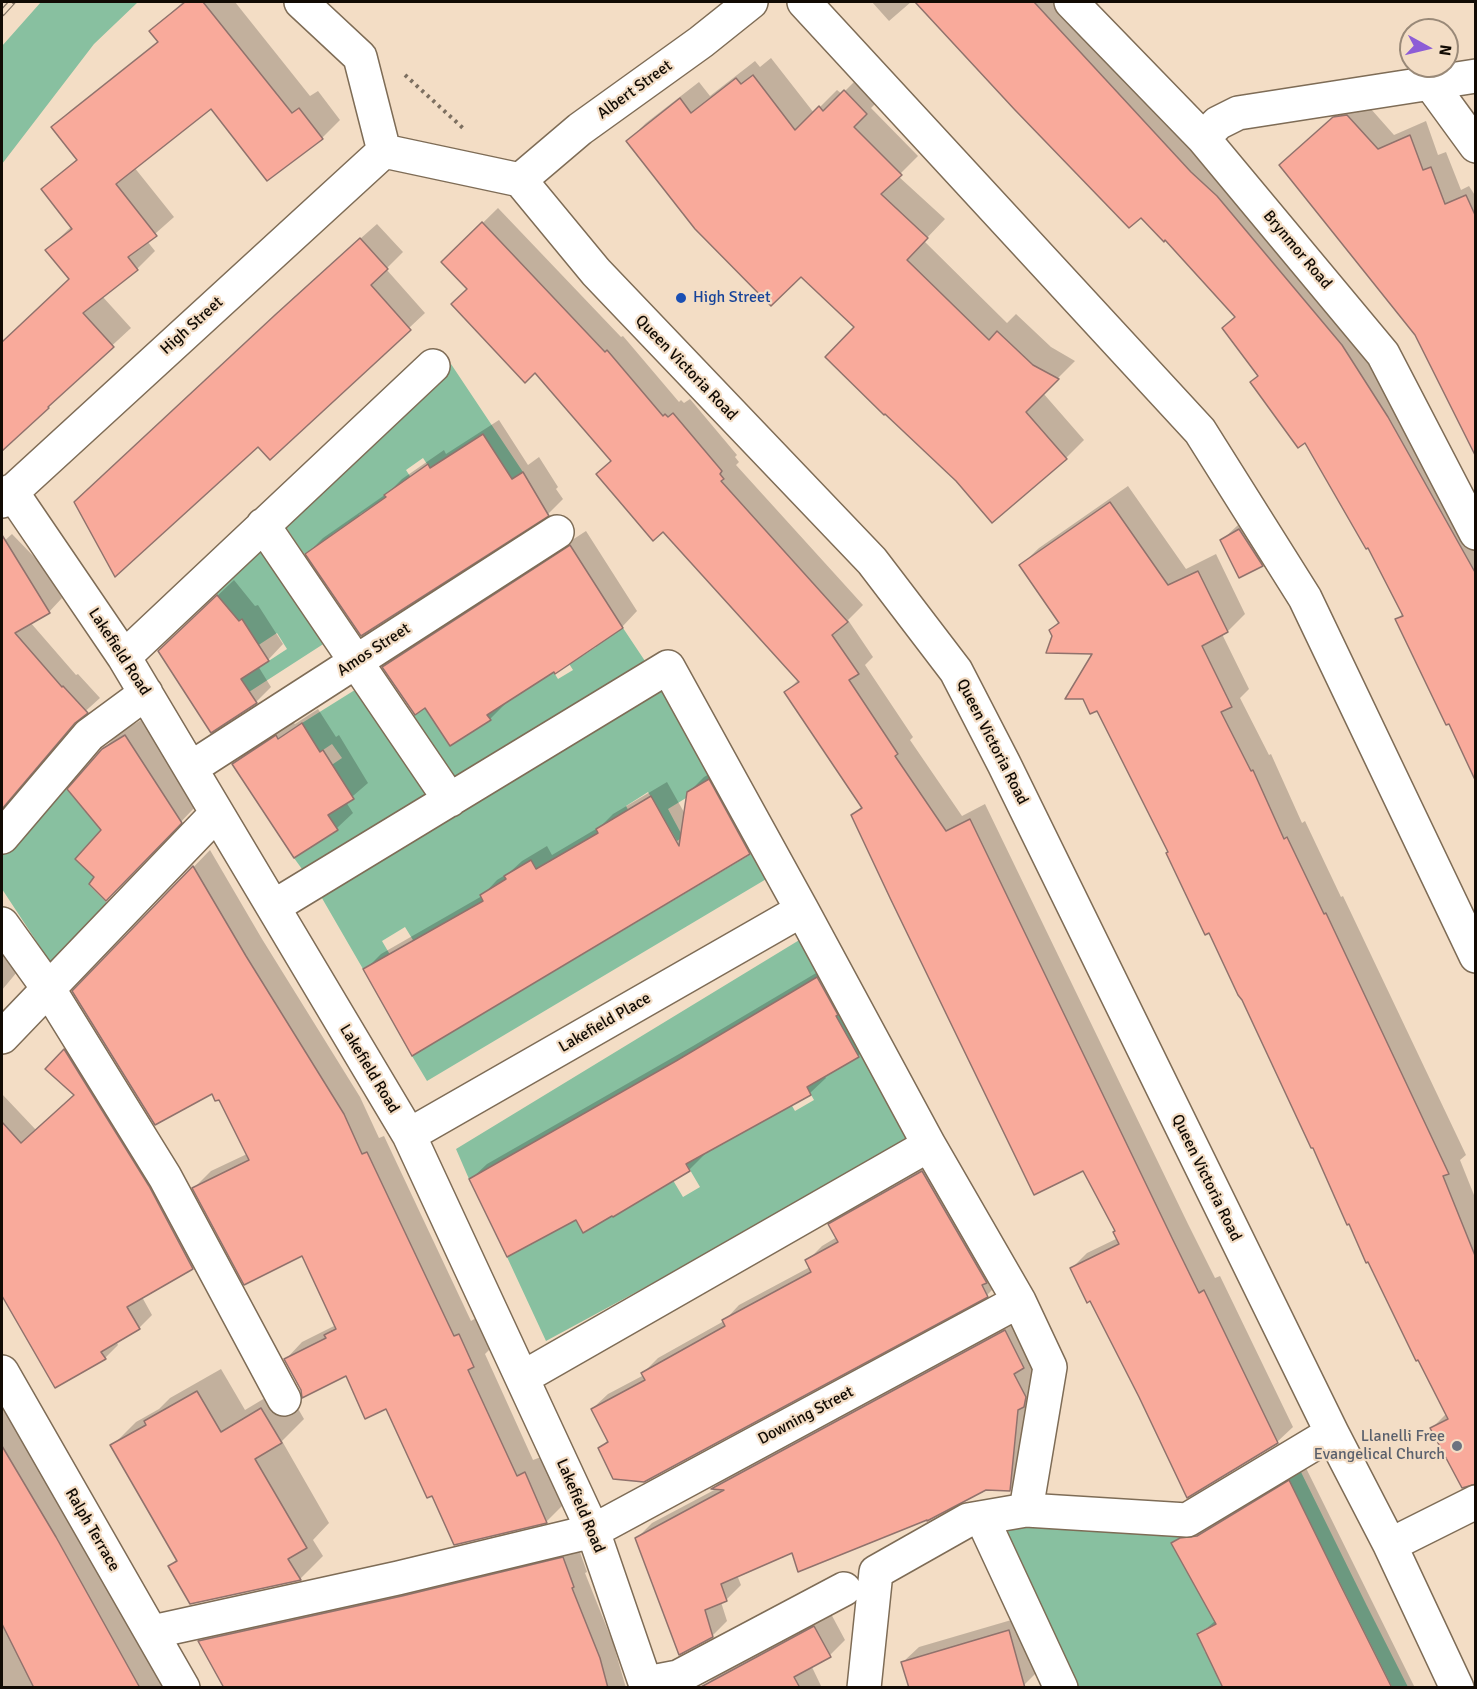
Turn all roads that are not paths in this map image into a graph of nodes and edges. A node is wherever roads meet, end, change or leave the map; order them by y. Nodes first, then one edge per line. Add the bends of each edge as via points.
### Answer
1 (301, 2) edge
2 (751, 2) edge
3 (804, 2) edge
4 (1071, 2) edge
5 (1476, 76) edge
6 (1430, 83) junction
7 (1203, 138) junction
8 (1476, 146) edge
9 (384, 151) junction
10 (520, 180) junction
11 (433, 366) dead end
12 (6, 496) edge
13 (263, 525) junction
14 (557, 532) dead end
15 (1476, 533) edge
16 (124, 657) junction
17 (356, 662) junction
18 (146, 693) junction
19 (191, 768) junction
20 (450, 800) junction
21 (217, 813) junction
22 (2, 837) edge
23 (273, 907) junction
24 (802, 910) junction
25 (2, 924) edge
26 (1476, 956) edge
27 (48, 988) junction
28 (2, 1037) edge
29 (409, 1135) junction
30 (929, 1145) junction
31 (1020, 1301) junction
32 (2, 1372) edge
33 (522, 1378) junction
34 (284, 1400) dead end
35 (1332, 1433) junction
36 (1476, 1502) edge
37 (1026, 1510) junction
38 (982, 1518) junction
39 (592, 1531) junction
40 (1390, 1545) junction
41 (844, 1589) dead end
42 (152, 1632) junction
43 (647, 1685) edge
44 (183, 1688) edge
45 (864, 1688) edge
46 (1061, 1688) edge
47 (1457, 1688) edge

1 - 9 street via 360,57
2 - 10 street, Albert Street via 580,129
3 - 26 street via 1200,431 1305,598
4 - 7 street, Brynmor Road
5 - 6 street
6 - 7 street via 1238,113 1218,123
6 - 8 street
7 - 15 street, Brynmor Road via 1383,354
9 - 10 street
9 - 12 street, High Street
10 - 35 street, Queen Victoria Road via 596,272 872,561 956,671
11 - 13 street
12 - 16 street, Lakefield Road
13 - 16 street
13 - 17 street
14 - 17 street, Amos Street
16 - 18 street, Lakefield Road
17 - 19 street, Amos Street
17 - 20 street
18 - 19 street, Lakefield Road
18 - 22 street via 89,735
19 - 21 street, Lakefield Road
20 - 23 street
20 - 24 street via 668,668
21 - 23 street, Lakefield Road
21 - 27 street
23 - 29 street, Lakefield Road
24 - 29 street, Lakefield Place
24 - 30 street
25 - 27 street
27 - 28 street
27 - 34 street via 165,1177
29 - 33 street, Lakefield Road
30 - 31 street
30 - 33 street
31 - 37 street via 1050,1367
31 - 39 street, Downing Street
32 - 42 street, Ralph Terrace
33 - 39 street, Lakefield Road
35 - 37 street via 1187,1521
35 - 40 street, Queen Victoria Road
36 - 40 street
37 - 38 street
38 - 45 street via 968,1520 876,1572
38 - 46 street
39 - 42 street, Downing Street
39 - 43 street, Lakefield Road
40 - 47 street, Queen Victoria Road
41 - 43 street via 678,1677
42 - 44 street, Ralph Terrace

